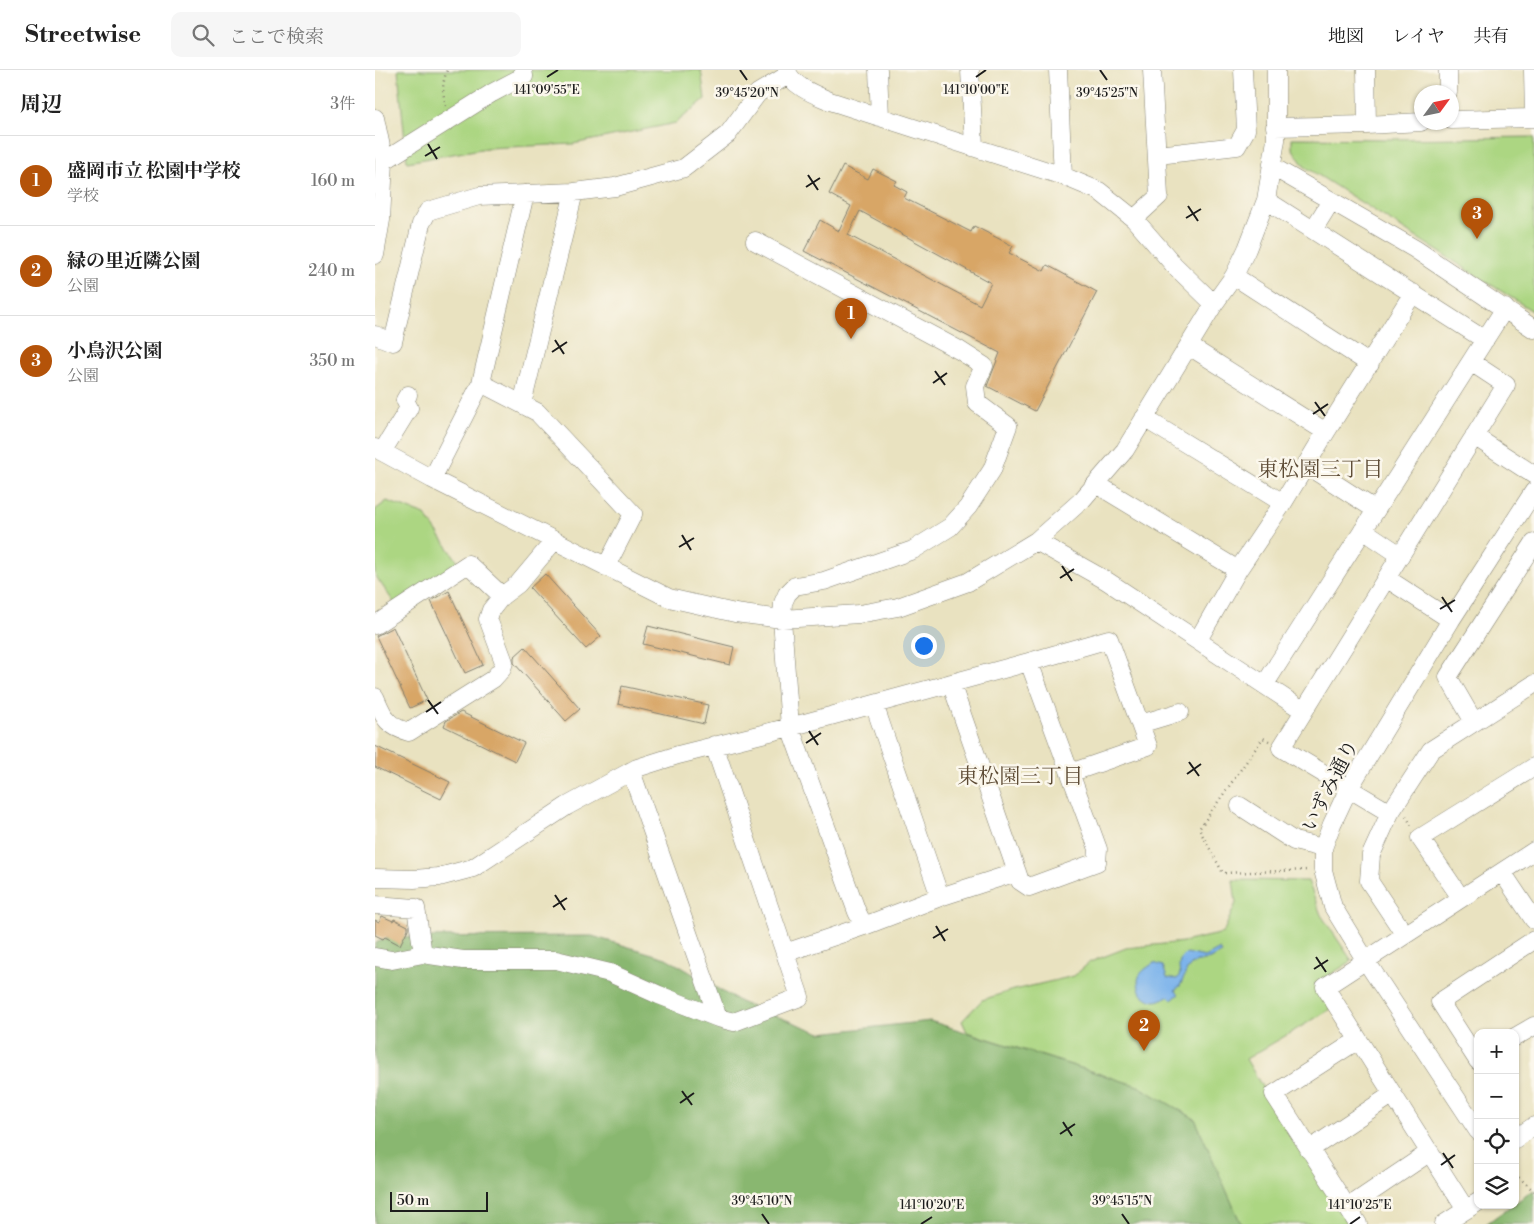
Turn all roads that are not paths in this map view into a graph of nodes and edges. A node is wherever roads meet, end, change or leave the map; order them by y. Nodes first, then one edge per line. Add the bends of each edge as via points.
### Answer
1 (523, 70) edge
2 (878, 70) edge
3 (969, 70) edge
4 (1058, 70) edge
5 (1152, 70) edge
6 (1243, 70) edge
7 (1276, 70) edge
8 (1366, 70) edge
9 (1448, 70) edge
10 (1533, 70) edge
11 (787, 72) edge
12 (1449, 85) edge
13 (880, 117) junction
14 (375, 118) edge
15 (1534, 118) edge
16 (1459, 120) edge
17 (1414, 123) edge
18 (1367, 126) junction
19 (1275, 128) junction
20 (974, 146) junction
21 (1158, 155) junction
22 (384, 161) junction
23 (1273, 167) junction
24 (1063, 176) junction
25 (574, 192) junction
26 (525, 194) junction
27 (1266, 200) junction
28 (1331, 201) junction
29 (1134, 219) junction
30 (378, 220) edge
31 (1313, 230) junction
32 (755, 241) dead end
33 (375, 255) edge
34 (1234, 276) junction
35 (1413, 293) junction
36 (1214, 304) junction
37 (1505, 308) junction
38 (1534, 328) edge
39 (375, 335) edge
40 (1485, 340) junction
41 (1189, 346) junction
42 (1471, 362) junction
43 (1369, 364) junction
44 (481, 384) junction
45 (408, 395) dead end
46 (522, 404) junction
47 (1144, 418) junction
48 (1326, 432) junction
49 (1474, 436) junction
50 (379, 450) edge
51 (1306, 465) junction
52 (1534, 474) edge
53 (432, 479) junction
54 (1096, 484) junction
55 (1534, 491) edge
56 (1283, 503) junction
57 (1376, 510) junction
58 (1363, 530) junction
59 (554, 541) junction
60 (1036, 541) junction
61 (1534, 543) edge
62 (1400, 555) junction
63 (606, 567) junction
64 (1238, 570) junction
65 (1386, 578) junction
66 (502, 596) junction
67 (782, 619) junction
68 (1451, 620) junction
69 (375, 625) edge
70 (1197, 640) junction
71 (1029, 662) junction
72 (951, 683) junction
73 (1265, 684) junction
74 (1534, 684) edge
75 (375, 697) edge
76 (874, 704) junction
77 (1304, 711) junction
78 (1179, 712) dead end
79 (1474, 722) junction
80 (1140, 724) junction
81 (790, 727) junction
82 (714, 745) junction
83 (1534, 768) edge
84 (631, 771) junction
85 (1070, 773) junction
86 (1348, 790) junction
87 (1240, 806) dead end
88 (1393, 808) junction
89 (1323, 848) junction
90 (1534, 851) edge
91 (1017, 872) junction
92 (1502, 872) junction
93 (375, 878) edge
94 (940, 897) junction
95 (1461, 898) junction
96 (375, 905) edge
97 (1534, 920) edge
98 (864, 926) junction
99 (1405, 935) junction
100 (1534, 940) edge
101 (785, 953) junction
102 (423, 954) junction
103 (375, 957) edge
104 (1366, 961) junction
105 (718, 1018) junction
106 (1534, 1026) edge
107 (1519, 1035) edge
108 (1358, 1040) junction
109 (1474, 1055) edge
110 (1393, 1094) junction
111 (1474, 1124) edge
112 (1534, 1126) edge
113 (1519, 1136) edge
114 (1309, 1150) junction
115 (1429, 1152) junction
116 (1472, 1206) edge
117 (1347, 1208) junction
118 (1357, 1224) edge
119 (1444, 1224) edge

1 - 22 street via 524,76
2 - 13 street
3 - 20 street
4 - 24 street
5 - 21 street
6 - 21 street via 1246,130 1237,146
7 - 19 street
8 - 18 street
9 - 12 street
10 - 15 street
11 - 13 street via 805,91
11 - 25 street via 758,93 728,134 684,168 615,187
13 - 20 street
14 - 22 street
15 - 16 street
17 - 18 street
18 - 19 street
19 - 23 street
20 - 24 street
21 - 29 street via 1159,196
22 - 30 street
23 - 27 street
23 - 28 street
24 - 29 street via 1099,190
25 - 26 street
25 - 46 street
26 - 39 street via 479,196 428,211 421,224 393,342
26 - 44 street
27 - 31 street
27 - 34 street
28 - 31 street
28 - 37 street via 1415,249
29 - 36 street
30 - 33 street
31 - 35 street
32 - 67 street via 983,366 975,386 977,402 1008,426 992,470 968,507 950,527 905,553 824,581 795,586 783,603
34 - 36 street
34 - 43 street
35 - 40 street
35 - 43 street
36 - 41 street
37 - 38 street
37 - 40 street
40 - 42 street
41 - 47 street
41 - 48 street
42 - 49 street via 1506,385
42 - 57 street
43 - 48 street
44 - 46 street
44 - 53 street
45 - 50 street via 405,400 409,408
46 - 63 street via 537,412 633,514
47 - 54 street via 1125,450
47 - 56 street
48 - 51 street
49 - 52 street
49 - 62 street
50 - 53 street
51 - 56 street
51 - 57 street
53 - 59 street
54 - 60 street
54 - 64 street
55 - 68 street, いずみ通り
56 - 64 street
57 - 58 street
58 - 62 street
58 - 73 street
59 - 63 street
59 - 66 street via 517,584
60 - 67 street via 968,582 898,607 859,614
60 - 70 street via 1107,581
61 - 79 street via 1449,677
62 - 65 street
63 - 67 street via 669,598 735,613
64 - 70 street
65 - 68 street
65 - 77 street
66 - 69 street via 468,564
66 - 75 street via 488,619 504,662 493,679 409,732 385,720
67 - 81 street
68 - 86 street, いずみ通り
70 - 73 street
71 - 72 street
71 - 80 street via 1109,639
71 - 85 street
72 - 76 street
72 - 91 street
73 - 77 street
74 - 79 street
76 - 81 street
76 - 94 street
77 - 86 street via 1281,748
78 - 80 street
79 - 88 street via 1431,750
80 - 85 street via 1147,746
81 - 82 street
81 - 98 street
82 - 84 street
82 - 101 street
83 - 95 street via 1420,838
84 - 93 street via 567,806 473,868 439,877
84 - 105 street
85 - 91 street via 1098,849 1097,862 1029,887 1020,881
86 - 88 street
86 - 89 street, いずみ通り
87 - 89 street via 1294,840
88 - 99 street via 1371,855 1369,881
89 - 104 street, いずみ通り via 1323,870 1333,907
90 - 92 street
91 - 94 street
92 - 95 street
92 - 97 street
94 - 98 street
95 - 99 street
96 - 102 street via 416,908
98 - 101 street
99 - 104 street
100 - 109 street via 1439,1002
101 - 105 street via 800,997 734,1022
102 - 103 street via 392,960
102 - 105 street via 463,960 556,960 611,973
104 - 108 street via 1325,987
104 - 111 street, いずみ通り
106 - 107 street
108 - 110 street
108 - 114 street via 1274,1094
110 - 114 street
110 - 115 street
112 - 113 street
114 - 117 street
115 - 116 street
115 - 117 street
116 - 119 street
117 - 118 street

